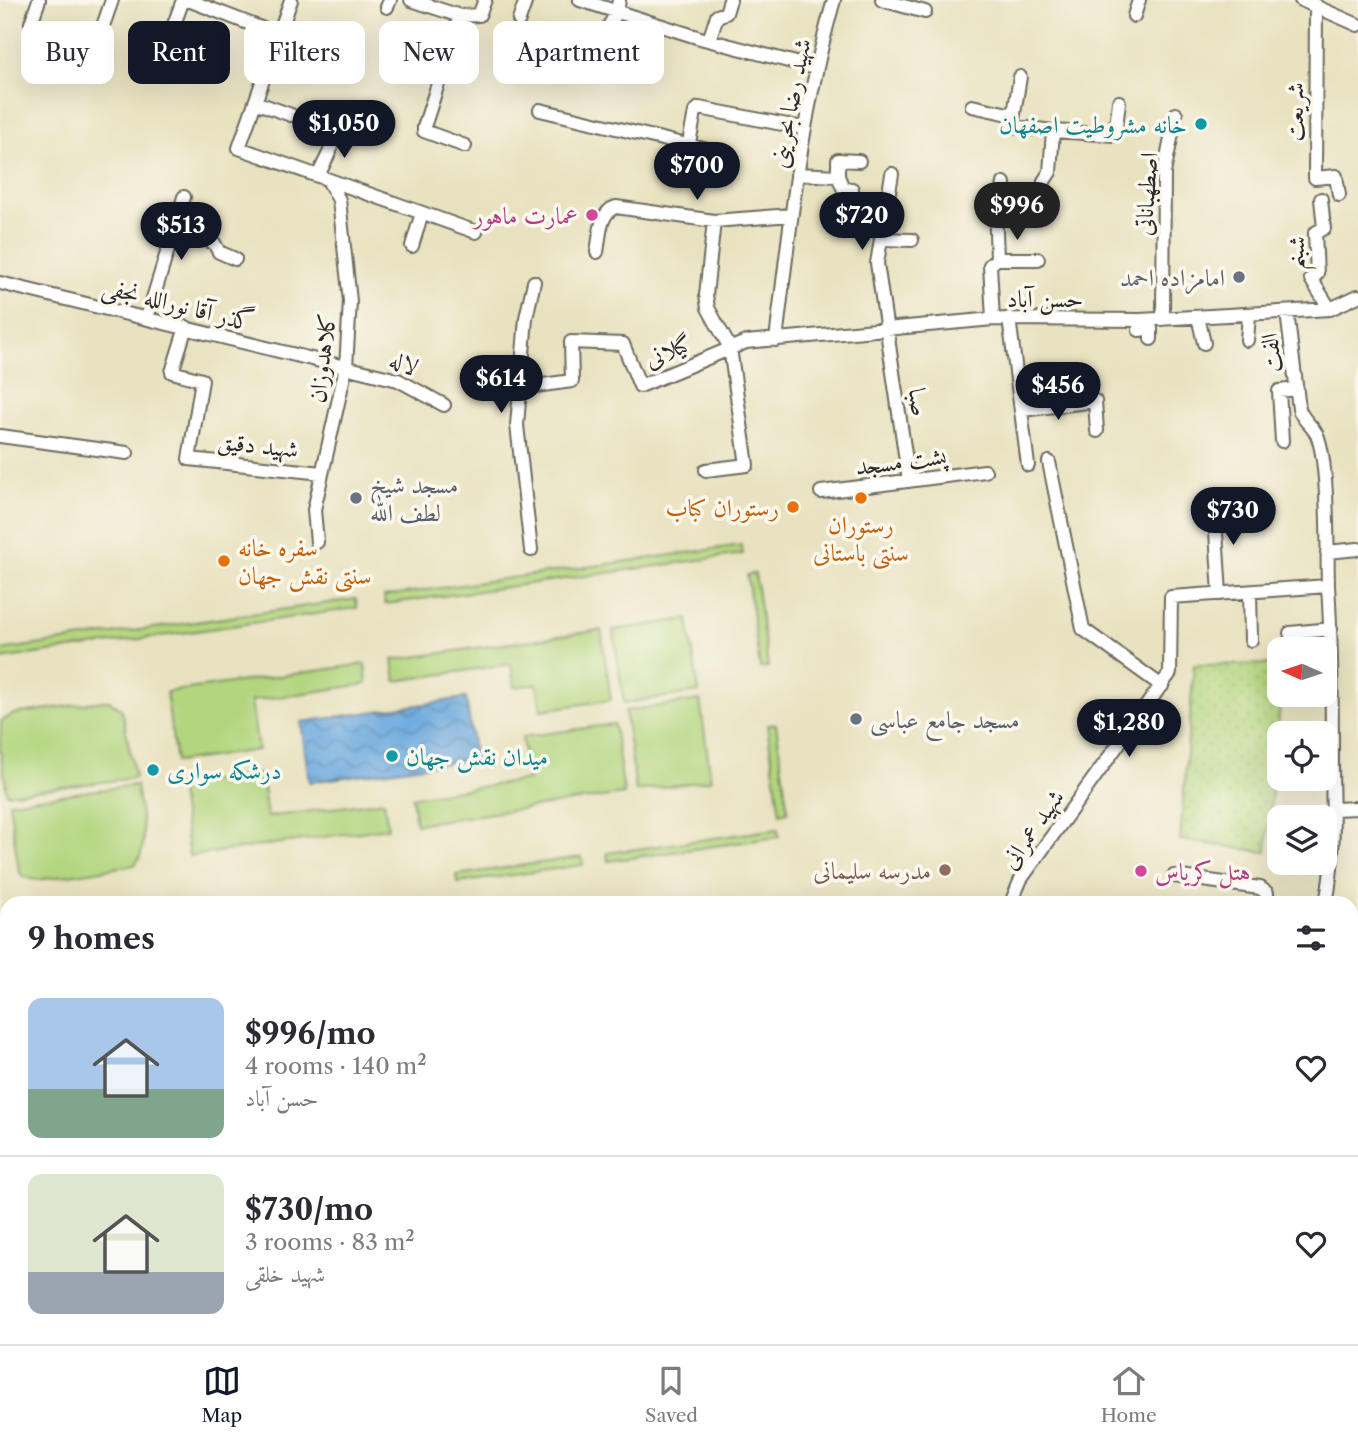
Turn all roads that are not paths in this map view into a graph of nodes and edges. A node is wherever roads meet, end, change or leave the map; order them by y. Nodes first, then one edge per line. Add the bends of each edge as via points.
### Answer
1 (39, 0) edge
2 (112, 0) edge
3 (186, 0) edge
4 (291, 0) edge
5 (413, 0) edge
6 (485, 0) edge
7 (526, 0) edge
8 (579, 0) edge
9 (730, 0) edge
10 (834, 0) edge
11 (882, 0) edge
12 (1139, 0) edge
13 (1301, 0) edge
14 (1316, 5) junction
15 (618, 6) edge
16 (925, 12) dead end
17 (460, 16) junction
18 (1134, 16) dead end
19 (519, 20) dead end
20 (32, 21) edge
21 (105, 21) edge
22 (177, 21) edge
23 (284, 21) edge
24 (1358, 25) edge
25 (244, 26) edge
26 (709, 40) junction
27 (815, 68) junction
28 (1020, 77) dead end
29 (261, 84) edge
30 (255, 102) junction
31 (1119, 102) dead end
32 (972, 106) dead end
33 (540, 110) dead end
34 (1176, 114) dead end
35 (291, 115) dead end
36 (1013, 116) junction
37 (803, 128) junction
38 (334, 131) dead end
39 (1053, 131) junction
40 (689, 143) junction
41 (465, 146) dead end
42 (729, 155) dead end
43 (859, 160) dead end
44 (797, 174) junction
45 (892, 174) dead end
46 (838, 176) junction
47 (323, 178) junction
48 (1004, 183) dead end
49 (852, 189) dead end
50 (1339, 195) dead end
51 (184, 197) dead end
52 (1321, 199) dead end
53 (1001, 204) junction
54 (422, 213) junction
55 (791, 215) junction
56 (714, 221) junction
57 (174, 226) junction
58 (476, 232) dead end
59 (881, 239) junction
60 (912, 240) dead end
61 (412, 246) dead end
62 (597, 252) dead end
63 (235, 259) dead end
64 (997, 259) junction
65 (1038, 259) dead end
66 (534, 282) dead end
67 (0, 283) edge
68 (1358, 296) edge
69 (1330, 309) junction
70 (1287, 312) junction
71 (1250, 315) junction
72 (1198, 317) junction
73 (147, 318) junction
74 (1009, 318) junction
75 (993, 319) junction
76 (1163, 319) junction
77 (1140, 320) junction
78 (186, 327) junction
79 (888, 330) junction
80 (1151, 339) dead end
81 (776, 340) junction
82 (1247, 340) dead end
83 (1204, 343) dead end
84 (730, 348) junction
85 (346, 367) junction
86 (521, 388) junction
87 (1297, 389) junction
88 (444, 405) dead end
89 (1022, 410) junction
90 (1097, 431) dead end
91 (0, 436) edge
92 (1282, 441) dead end
93 (127, 453) dead end
94 (1048, 463) dead end
95 (1028, 465) dead end
96 (706, 470) dead end
97 (985, 471) dead end
98 (322, 473) junction
99 (909, 481) junction
100 (821, 492) dead end
101 (1214, 501) dead end
102 (317, 542) dead end
103 (1358, 549) edge
104 (531, 550) dead end
105 (1327, 552) junction
106 (1328, 586) junction
107 (1250, 592) junction
108 (1220, 594) junction
109 (1331, 629) junction
110 (1290, 634) dead end
111 (1251, 640) dead end
112 (1161, 686) junction
113 (1334, 805) edge
114 (1358, 808) edge
115 (1337, 809) edge
116 (1332, 875) edge
117 (1174, 876) dead end
118 (1014, 896) edge
119 (1267, 896) edge
120 (1327, 896) edge

1 - 20 street
2 - 21 street
3 - 22 street
3 - 25 street
4 - 23 street
5 - 17 street
6 - 17 street via 479,15
7 - 19 street
8 - 15 street
9 - 26 street
10 - 27 street, شهید رضا بحرینی
11 - 16 street
12 - 18 street
13 - 14 street
14 - 24 street
14 - 50 street, شریعت via 1315,178 1336,176
15 - 26 street
17 - 41 street via 424,131
26 - 27 street
27 - 37 street, شهید رضا بحرینی
28 - 36 street
29 - 30 street
30 - 35 street
30 - 47 street via 239,148
31 - 39 street via 1115,135
32 - 36 street via 990,103
33 - 40 street
34 - 76 street, اصطهباناتی via 1164,173
36 - 39 street via 1012,126
37 - 40 street via 699,108
37 - 44 street, شهید رضا بحرینی
38 - 47 street
39 - 53 street via 1051,172 1044,181 1041,204
40 - 42 street
43 - 46 street via 838,160
44 - 46 street
44 - 55 street, شهید رضا بحرینی
45 - 59 street, صبا
46 - 49 street via 843,188
47 - 54 street
47 - 85 street, کلاهدوزان via 339,200 350,301
48 - 53 street
51 - 57 street
52 - 69 street, شبنم via 1324,229 1315,233 1317,274 1311,279
53 - 64 street via 995,205
54 - 58 street
54 - 61 street
55 - 56 street
55 - 81 street, شهید رضا بحرینی
56 - 62 street via 616,207 604,216
56 - 84 street via 706,295 708,308
57 - 63 street via 214,243 219,252
57 - 73 street
59 - 60 street
59 - 79 street, صبا via 877,263
64 - 65 street
64 - 75 street via 990,265
66 - 86 street via 526,318
67 - 73 street, گذر آقا نورالله نجفی
68 - 69 street, حسن آباد
69 - 70 street, حسن آباد
70 - 71 street, حسن آباد
70 - 87 street, الفت
71 - 72 street, حسن آباد
71 - 82 street
72 - 76 street, حسن آباد
72 - 83 street
73 - 78 street, گذر آقا نورالله نجفی
74 - 75 street, حسن آباد
74 - 77 street, حسن آباد
74 - 89 street
75 - 79 street, حسن آباد
76 - 77 street, حسن آباد
77 - 80 street via 1139,330 1151,328
78 - 85 street, گذر آقا نورالله نجفی
78 - 98 street, شهید دقیق via 172,372 202,380 189,459
79 - 81 street, حسن آباد
79 - 99 street, صبا
81 - 84 street, حسن آباد
84 - 86 street, گیلانی via 640,386 623,344 571,342 572,381
84 - 96 street via 747,465
85 - 88 street, لاله via 398,380
85 - 98 street, کلاهدوزان
86 - 104 street via 517,425
87 - 92 street, الفت via 1279,391
87 - 105 street, الفت via 1302,419 1318,437
89 - 90 street via 1095,401
89 - 95 street
91 - 93 street
94 - 112 street via 1083,629
97 - 99 street, پشت مسجد
98 - 102 street, کلاهدوزان via 314,510
99 - 100 street, پشت مسجد
101 - 108 street
103 - 105 street
105 - 106 street
106 - 107 street
106 - 109 street
107 - 108 street
107 - 111 street
108 - 112 street, شهید عمرانی via 1171,597 1170,673
109 - 110 street
109 - 113 street
112 - 118 street, شهید عمرانی via 1021,879
114 - 115 street
116 - 120 street
117 - 119 street via 1260,888

